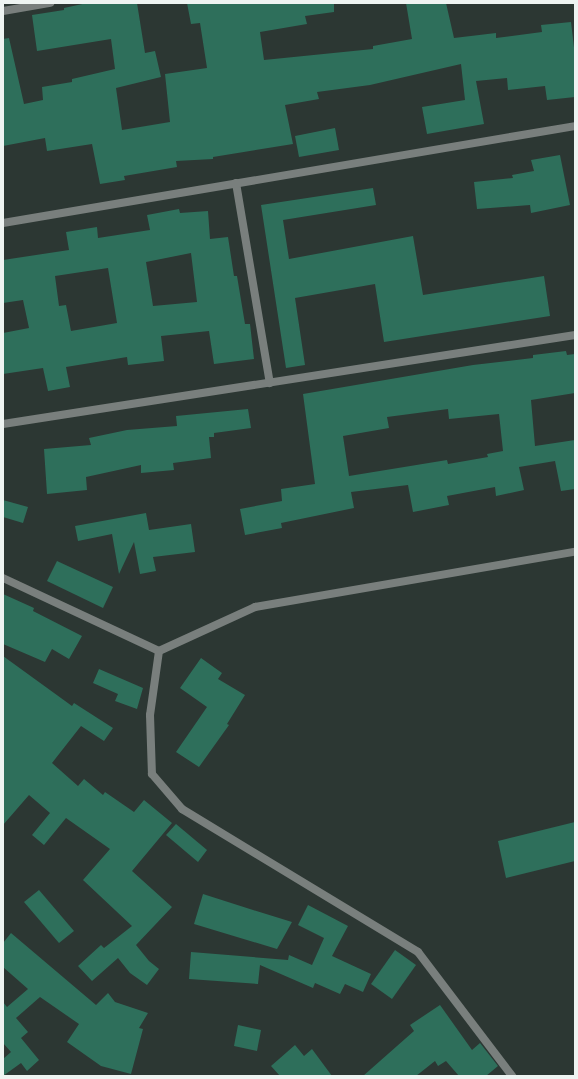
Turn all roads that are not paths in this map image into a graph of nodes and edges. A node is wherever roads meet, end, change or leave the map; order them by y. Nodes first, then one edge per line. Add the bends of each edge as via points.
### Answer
1 (50, 3) edge
2 (3, 11) edge
3 (575, 126) edge
4 (236, 183) junction
5 (3, 223) edge
6 (575, 335) edge
7 (270, 383) junction
8 (3, 424) edge
9 (575, 552) edge
10 (3, 578) edge
11 (159, 651) junction
12 (512, 1076) edge

1 - 2 street
3 - 4 street
4 - 5 street
4 - 7 street
6 - 7 street
7 - 8 street
9 - 11 street via 255,607
10 - 11 street
11 - 12 street via 150,715 152,774 182,809 418,952

